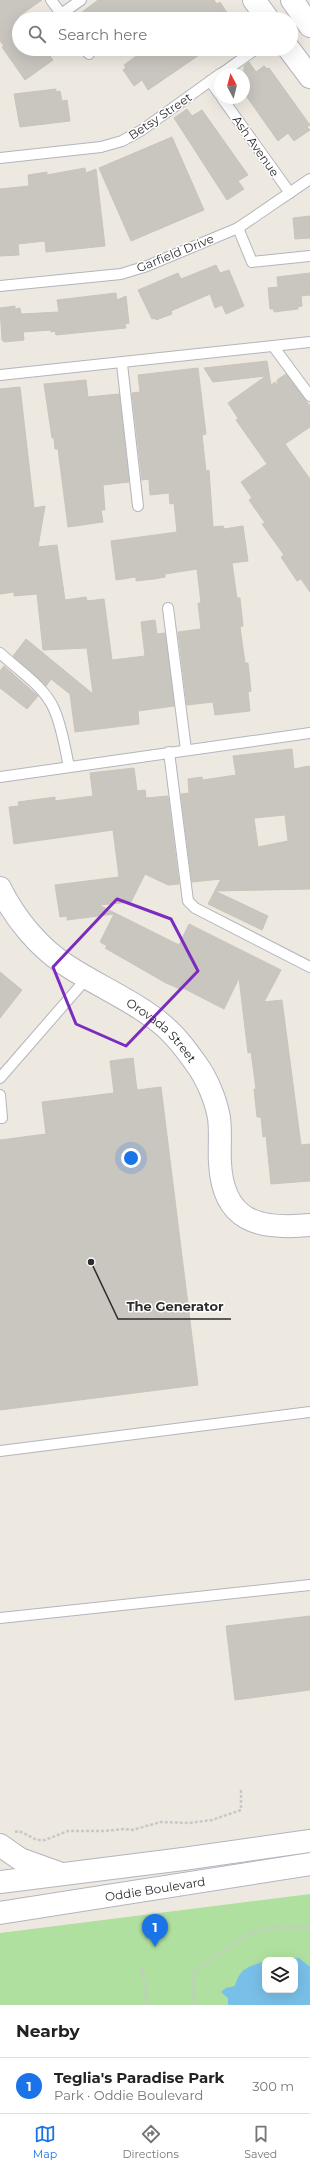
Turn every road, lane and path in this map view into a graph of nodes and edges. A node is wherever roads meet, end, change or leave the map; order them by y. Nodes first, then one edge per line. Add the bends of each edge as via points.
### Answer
1 (51, 0) edge
2 (81, 0) edge
3 (254, 0) edge
4 (292, 0) edge
5 (59, 12) edge
6 (68, 12) edge
7 (263, 12) edge
8 (310, 26) edge
9 (246, 56) edge
10 (294, 56) edge
11 (229, 68) edge
12 (310, 77) edge
13 (214, 78) edge
14 (210, 81) junction
15 (214, 87) edge
16 (226, 104) edge
17 (0, 158) edge
18 (310, 179) edge
19 (290, 193) junction
20 (238, 228) junction
21 (310, 256) edge
22 (0, 286) edge
23 (310, 342) edge
24 (273, 346) junction
25 (122, 364) junction
26 (0, 375) edge
27 (310, 396) edge
28 (138, 506) dead end
29 (168, 608) dead end
30 (0, 654) edge
31 (310, 733) edge
32 (186, 750) junction
33 (169, 752) junction
34 (69, 767) junction
35 (0, 777) edge
36 (0, 888) edge
37 (310, 967) edge
38 (87, 978) junction
39 (0, 1078) edge
40 (0, 1095) edge
41 (0, 1118) edge
42 (310, 1226) edge
43 (310, 1412) edge
44 (0, 1451) edge
45 (310, 1585) edge
46 (0, 1618) edge
47 (241, 1789) dead end
48 (7, 1838) edge
49 (310, 1841) edge
50 (310, 1864) edge
51 (64, 1874) junction
52 (0, 1882) edge
53 (0, 1913) edge
54 (310, 1929) edge
55 (142, 1968) dead end
56 (147, 2005) edge
57 (194, 2005) edge

1 - 5 lane
2 - 6 lane
3 - 7 main road
4 - 8 main road
9 - 11 lane, Betsy Street
10 - 12 main road
13 - 14 lane, Betsy Street
14 - 15 lane
14 - 17 lane, Betsy Street via 142,130 122,141 101,147
16 - 19 lane, Ash Avenue
18 - 19 lane, Garfield Drive
19 - 20 lane, Garfield Drive
20 - 21 lane via 252,262
20 - 22 lane, Garfield Drive via 147,266 121,274
23 - 24 lane
24 - 25 lane
24 - 27 lane
25 - 26 lane
25 - 28 lane
29 - 32 lane
30 - 34 lane via 37,686 54,708
31 - 32 lane
32 - 33 lane
33 - 34 lane
33 - 37 lane via 188,901 195,908
34 - 35 lane
36 - 38 main road, Orovada Street via 20,921 41,945
38 - 39 lane
38 - 42 main road, Orovada Street via 164,1026 184,1046 199,1067 218,1118 222,1187 232,1205 246,1219 262,1225 283,1228
40 - 41 lane
43 - 44 lane
45 - 46 lane
47 - 48 path via 241,1810 212,1820 189,1823 161,1822 132,1830 74,1830 45,1840 37,1840 19,1831
48 - 51 main road via 20,1859
49 - 51 main road, Oddie Boulevard
50 - 53 main road, Oddie Boulevard
51 - 52 main road, Oddie Boulevard
54 - 57 path via 271,1927 246,1935 193,1972
55 - 56 path

